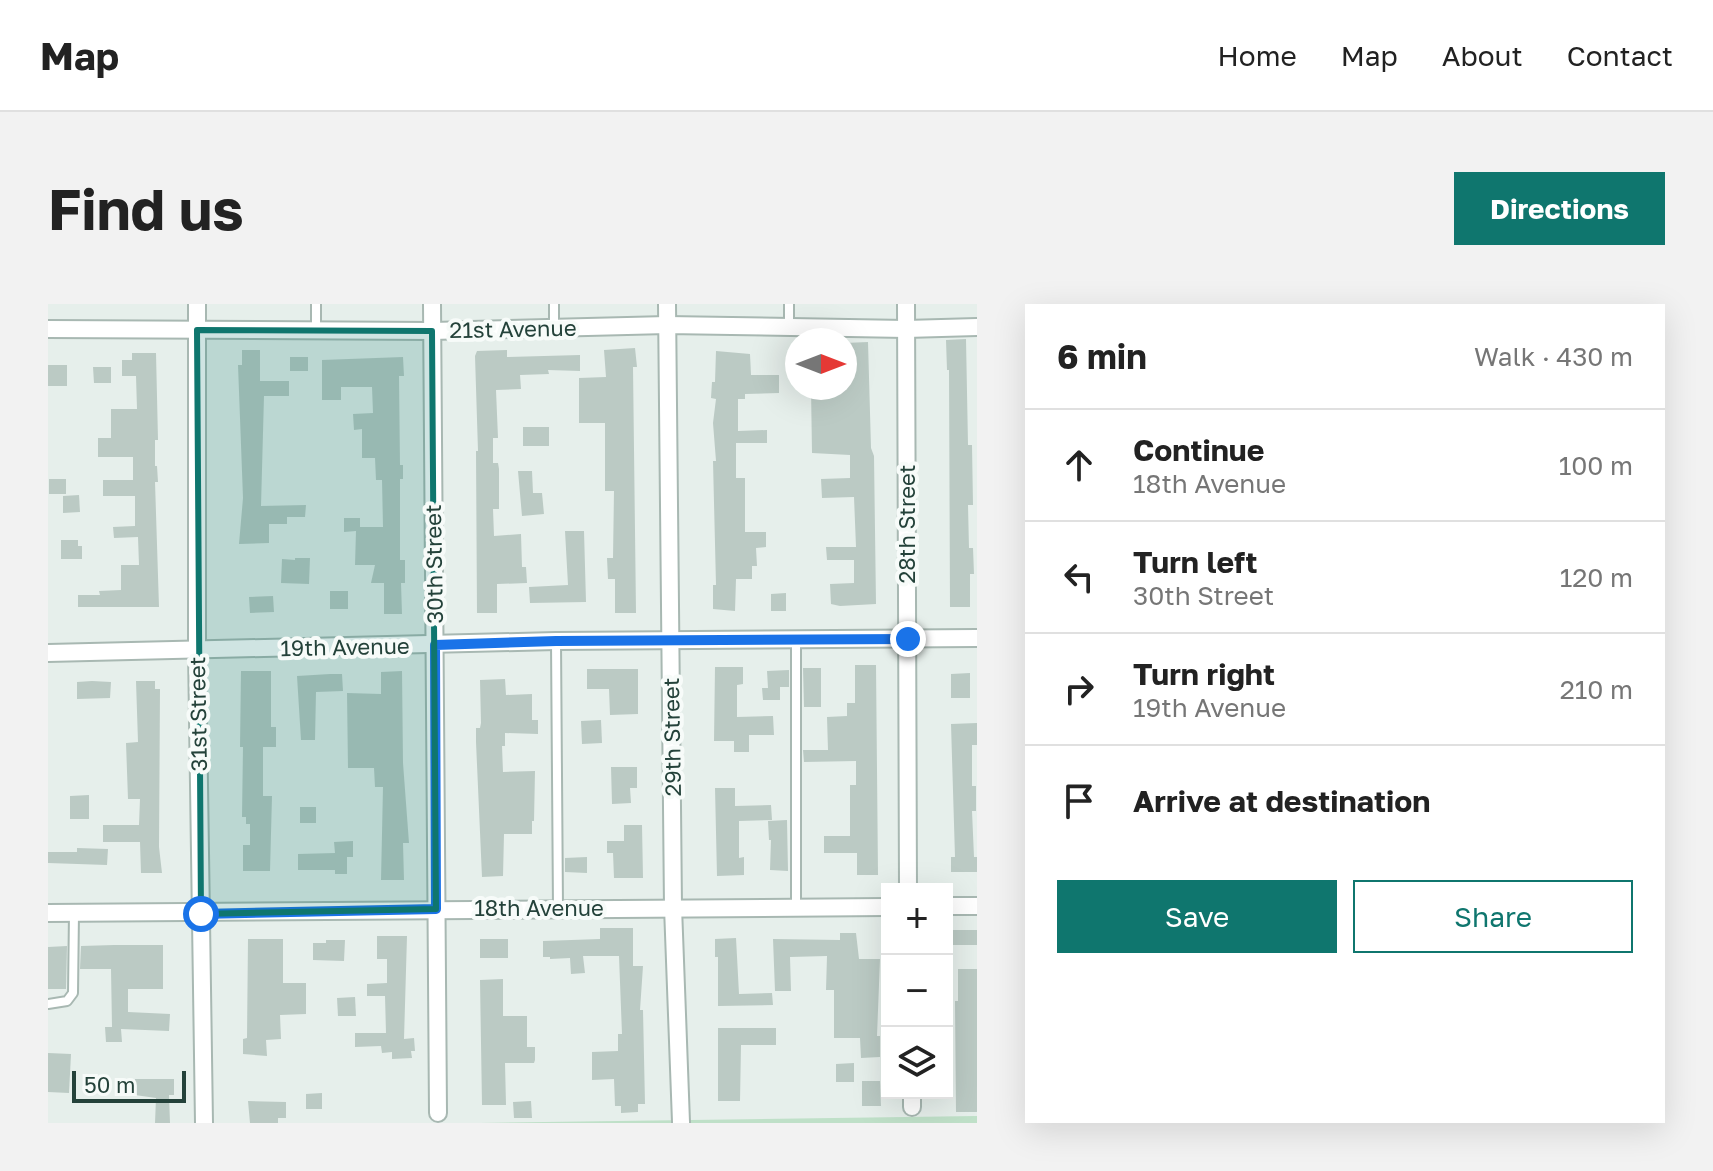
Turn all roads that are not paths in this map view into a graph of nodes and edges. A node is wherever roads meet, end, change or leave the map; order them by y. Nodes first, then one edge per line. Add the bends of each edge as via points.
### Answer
1 (197, 304) edge
2 (316, 304) edge
3 (432, 304) edge
4 (554, 304) edge
5 (667, 304) edge
6 (789, 304) edge
7 (906, 304) edge
8 (667, 325) junction
9 (789, 327) junction
10 (977, 327) edge
11 (554, 328) junction
12 (48, 329) edge
13 (906, 329) junction
14 (197, 330) junction
15 (316, 331) junction
16 (432, 331) junction
17 (977, 638) edge
18 (908, 639) junction
19 (796, 640) junction
20 (556, 641) junction
21 (671, 641) junction
22 (435, 645) junction
23 (197, 650) junction
24 (48, 653) edge
25 (908, 883) edge
26 (953, 906) edge
27 (977, 906) edge
28 (673, 907) junction
29 (796, 907) junction
30 (881, 907) edge
31 (558, 908) junction
32 (436, 909) junction
33 (48, 913) edge
34 (74, 913) junction
35 (201, 914) junction
36 (48, 1004) edge
37 (438, 1113) dead end
38 (681, 1122) edge
39 (204, 1123) edge

1 - 14 street, 31st Street
2 - 15 lane
3 - 16 street, 30th Street
4 - 11 lane
5 - 8 street, 29th Street
6 - 9 lane
7 - 13 street, 28th Street
8 - 9 street, 21st Avenue
8 - 11 street, 21st Avenue
8 - 21 street, 29th Street
9 - 13 street, 21st Avenue
10 - 13 street, 21st Avenue
11 - 16 street, 21st Avenue
12 - 14 street, 21st Avenue
13 - 18 street, 28th Street
14 - 15 street, 21st Avenue
14 - 23 street, 31st Street
15 - 16 street, 21st Avenue
16 - 22 street, 30th Street
17 - 18 street, 19th Avenue
18 - 19 street, 19th Avenue
18 - 25 street, 28th Street
19 - 21 street, 19th Avenue
19 - 29 lane
20 - 21 street, 19th Avenue
20 - 22 street, 19th Avenue
20 - 31 lane
21 - 28 street, 29th Street
22 - 23 street, 19th Avenue
22 - 32 street, 30th Street
23 - 24 street, 19th Avenue
23 - 35 street, 31st Street
26 - 27 street
28 - 29 street, 18th Avenue
28 - 31 street, 18th Avenue
28 - 38 street, 29th Street
29 - 30 street, 18th Avenue
31 - 32 street, 18th Avenue
32 - 35 street, 18th Avenue
32 - 37 street, 30th Street
33 - 34 street, 18th Avenue
34 - 35 street, 18th Avenue
34 - 36 lane via 73,993 67,1001
35 - 39 street, 31st Street

